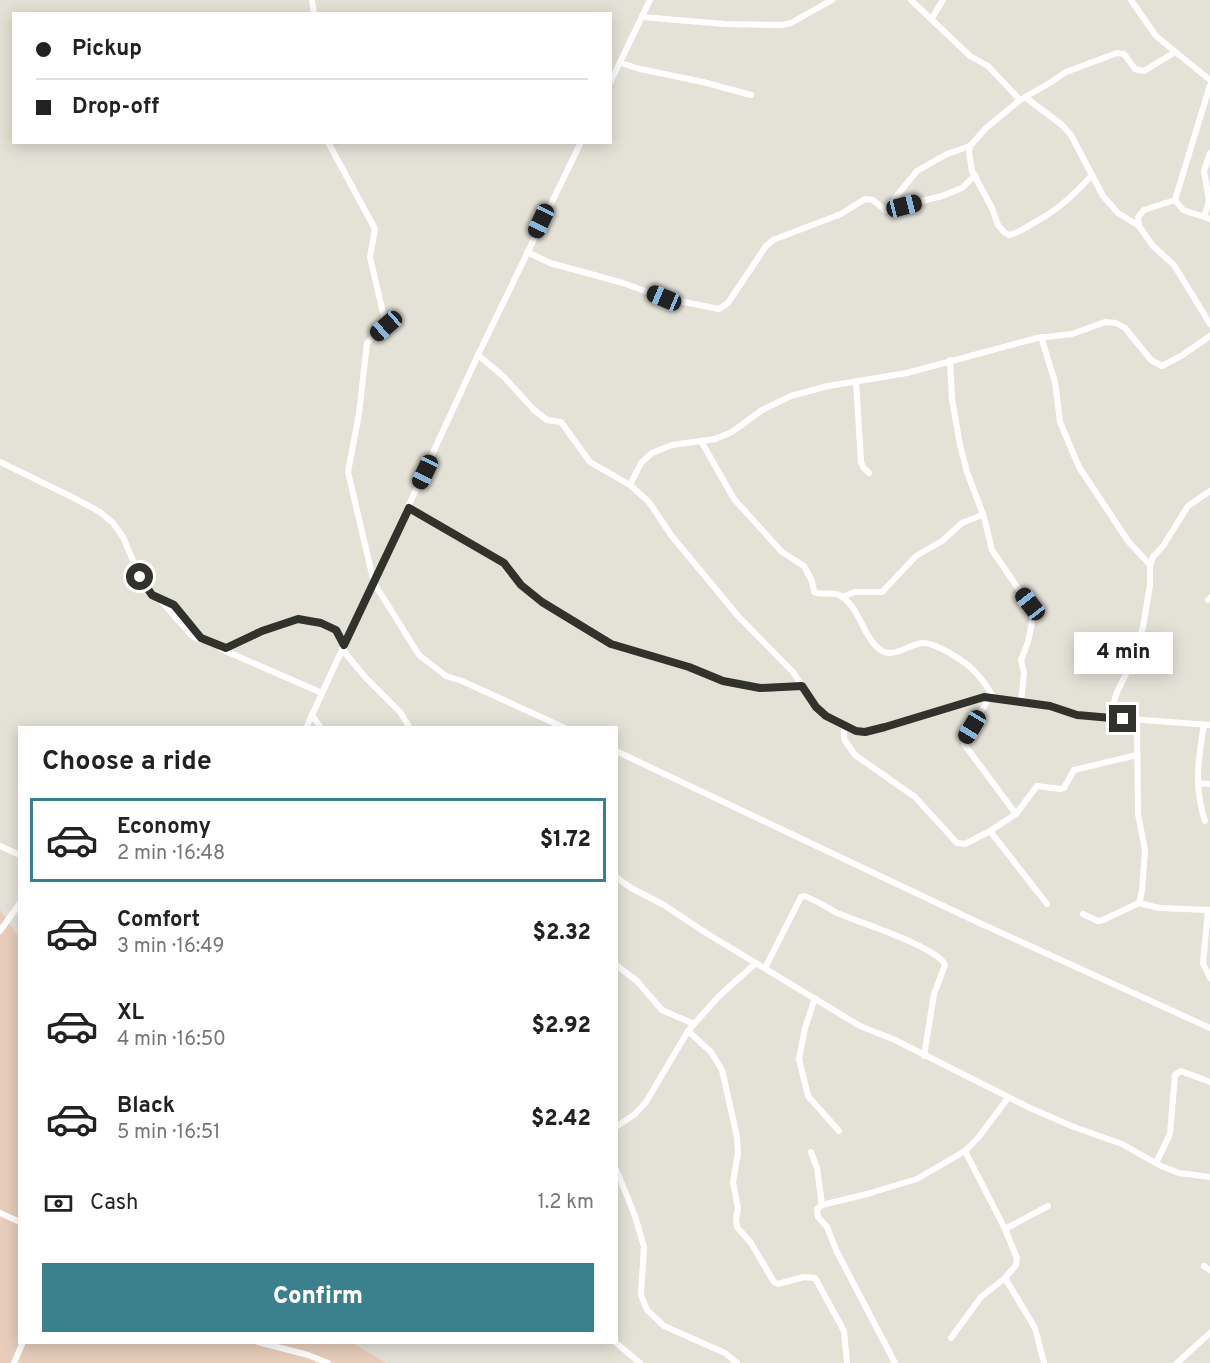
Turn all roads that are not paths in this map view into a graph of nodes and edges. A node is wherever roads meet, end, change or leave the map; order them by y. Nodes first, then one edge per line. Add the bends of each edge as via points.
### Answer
1 (650, 0) edge
2 (832, 0) edge
3 (911, 0) edge
4 (943, 0) edge
5 (1131, 0) edge
6 (642, 17) junction
7 (932, 18) junction
8 (1175, 52) junction
9 (621, 63) junction
10 (612, 79) edge
11 (1210, 80) edge
12 (1210, 86) edge
13 (751, 95) dead end
14 (1022, 98) junction
15 (1203, 107) junction
16 (1210, 115) edge
17 (329, 144) edge
18 (580, 144) edge
19 (970, 146) junction
20 (1210, 153) edge
21 (975, 175) junction
22 (1092, 175) junction
23 (1175, 200) junction
24 (885, 210) junction
25 (1207, 218) edge
26 (1139, 226) junction
27 (527, 252) junction
28 (1210, 324) edge
29 (1210, 336) edge
30 (1041, 337) junction
31 (478, 355) junction
32 (950, 360) junction
33 (856, 381) junction
34 (701, 441) junction
35 (0, 462) edge
36 (869, 473) dead end
37 (630, 485) junction
38 (1210, 491) edge
39 (409, 508) junction
40 (982, 515) junction
41 (1150, 565) junction
42 (374, 583) junction
43 (842, 597) junction
44 (159, 599) junction
45 (343, 647) junction
46 (802, 686) junction
47 (322, 693) junction
48 (991, 697) junction
49 (1021, 701) junction
50 (312, 715) junction
51 (1109, 718) junction
52 (1137, 721) junction
53 (1207, 725) edge
54 (307, 726) edge
55 (320, 726) edge
56 (409, 726) edge
57 (561, 726) edge
58 (844, 726) junction
59 (618, 752) edge
60 (1137, 755) junction
61 (1198, 783) junction
62 (1210, 784) edge
63 (1016, 814) junction
64 (1205, 820) dead end
65 (990, 831) junction
66 (0, 846) edge
67 (18, 854) edge
68 (618, 878) edge
69 (1139, 903) junction
70 (1047, 904) dead end
71 (18, 905) edge
72 (1209, 910) edge
73 (1083, 914) dead end
74 (2, 922) edge
75 (0, 931) edge
76 (756, 963) junction
77 (618, 967) edge
78 (765, 968) junction
79 (1210, 978) edge
80 (815, 998) junction
81 (694, 1024) junction
82 (1210, 1028) edge
83 (688, 1030) junction
84 (924, 1056) junction
85 (1210, 1082) edge
86 (1008, 1098) junction
87 (618, 1126) edge
88 (839, 1131) dead end
89 (964, 1151) junction
90 (811, 1152) dead end
91 (1156, 1162) junction
92 (618, 1174) edge
93 (1210, 1177) edge
94 (822, 1204) junction
95 (1048, 1206) dead end
96 (0, 1213) edge
97 (18, 1221) edge
98 (1005, 1229) junction
99 (1204, 1266) dead end
100 (1210, 1270) edge
101 (1005, 1278) junction
102 (1210, 1333) edge
103 (951, 1338) dead end
104 (22, 1344) edge
105 (266, 1344) edge
106 (617, 1344) edge
107 (14, 1363) edge
108 (328, 1363) edge
109 (640, 1363) edge
110 (737, 1363) edge
111 (847, 1363) edge
112 (895, 1363) edge
113 (1044, 1363) edge
114 (1177, 1363) edge

1 - 6 street
2 - 6 street via 782,25
3 - 7 street
4 - 7 street
5 - 8 street via 1156,36
6 - 9 street
7 - 14 street via 970,56 988,66
8 - 11 street
8 - 14 street via 1144,71 1135,69 1124,54 1117,53 1066,72
9 - 10 street
9 - 13 street
12 - 15 street
14 - 19 street
14 - 22 street via 1062,125
15 - 16 street
15 - 23 street
17 - 42 street via 375,229 370,257 386,326 367,343 348,472
18 - 27 street
19 - 21 street
19 - 24 street via 946,154 917,171
20 - 25 street via 1204,171 1209,201
21 - 22 street via 998,225 1009,235 1071,199
21 - 24 street via 962,188 942,196
22 - 26 street via 1110,206
23 - 25 street via 1183,210
23 - 26 street via 1144,210 1138,217
24 - 27 street via 873,200 864,199 841,214 773,240 728,303 719,309 664,298 549,263
26 - 28 street via 1174,265
27 - 31 street
29 - 30 street via 1162,366 1151,360 1125,328 1116,323 1105,322 1072,334
30 - 32 street
30 - 41 street via 1055,382 1060,422 1075,459 1128,541
31 - 37 street via 534,410 547,420 561,422 590,462
31 - 39 street
32 - 33 street
32 - 40 street via 956,426
33 - 34 street via 791,396 762,410 732,432
33 - 36 street via 861,462
34 - 37 street via 672,445 652,453 641,463
34 - 43 street via 734,499 782,552 804,566 814,592
35 - 44 street via 100,512 113,523 146,587
37 - 46 street via 654,507 671,536
38 - 41 street via 1183,512
39 - 42 street
39 - 46 street via 504,563 521,585 542,602 611,644 723,681 760,688
40 - 43 street via 962,523 916,556 882,592 855,592
40 - 49 street via 996,558 1034,612 1021,660
41 - 51 street via 1141,634
42 - 45 street
42 - 57 street via 419,655 447,676
43 - 48 street via 881,650 887,653 930,643 974,670
44 - 45 street via 174,605 201,638 226,648 298,619 336,630
44 - 47 street via 192,636
45 - 47 street
45 - 56 street
46 - 58 street via 816,707
47 - 50 street
48 - 49 street
48 - 58 street via 865,732
48 - 63 street via 964,744
49 - 51 street via 1077,715
50 - 54 street
50 - 55 street
51 - 52 street
52 - 53 street
52 - 60 street
53 - 61 street via 1200,750
58 - 65 street via 848,748 915,797 957,843 965,844
59 - 82 street
60 - 63 street via 1074,770 1061,789 1037,786
60 - 69 street via 1138,814 1145,850
61 - 62 street
61 - 64 street
63 - 65 street
65 - 70 street
66 - 67 street
68 - 76 street
69 - 72 street
69 - 73 street via 1098,921
71 - 74 street
72 - 79 street via 1203,963
74 - 75 street
76 - 78 street
76 - 81 street
77 - 81 street via 637,981 662,1010
78 - 80 street
78 - 84 street via 804,896 939,957 945,965 934,994
80 - 84 street via 860,1026
80 - 88 street via 799,1059 808,1096
81 - 83 street
83 - 87 street via 646,1102
83 - 111 street via 716,1059 728,1090 738,1153 733,1174 737,1227 774,1282 815,1278 844,1331
84 - 86 street
85 - 91 street via 1181,1071 1175,1075 1170,1134
86 - 89 street
86 - 91 street via 1122,1144
89 - 94 street via 917,1179
89 - 98 street
90 - 94 street
91 - 93 street via 1179,1173
92 - 110 street via 644,1247 641,1295 647,1310 664,1326 725,1353
94 - 112 street via 817,1209 818,1217 827,1227
95 - 98 street
96 - 97 street
98 - 101 street via 1017,1258
99 - 100 street
101 - 103 street via 981,1298
101 - 113 street via 1035,1328
102 - 114 street
104 - 107 street
105 - 108 street
106 - 109 street

